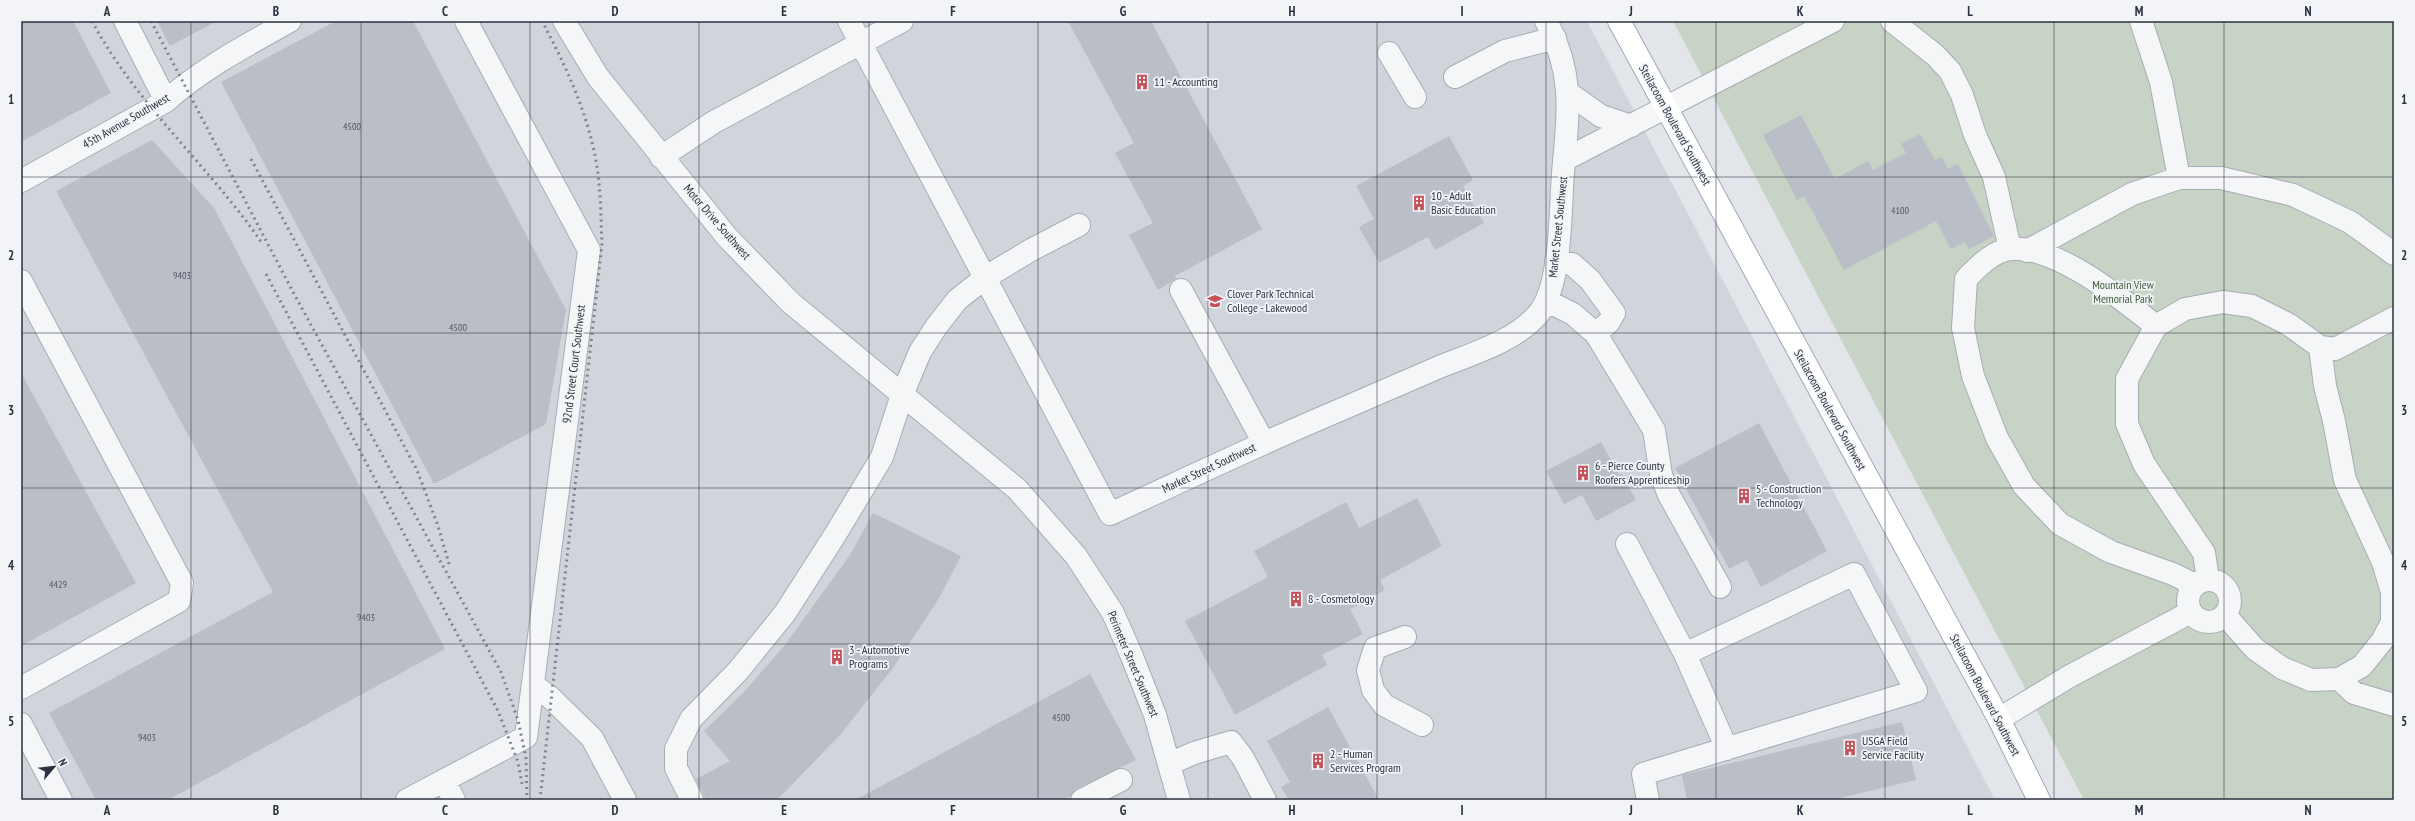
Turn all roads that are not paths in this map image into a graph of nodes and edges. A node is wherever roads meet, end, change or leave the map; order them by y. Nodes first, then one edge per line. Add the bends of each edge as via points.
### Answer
1 (125, 21) edge
2 (290, 21) edge
3 (466, 21) edge
4 (564, 21) edge
5 (849, 21) edge
6 (902, 21) edge
7 (1619, 21) edge
8 (1833, 21) edge
9 (1892, 21) edge
10 (2141, 21) edge
11 (1551, 30) edge
12 (862, 44) junction
13 (1389, 53) dead end
14 (1455, 77) dead end
15 (1567, 92) junction
16 (1415, 97) dead end
17 (166, 100) junction
18 (1665, 107) junction
19 (1631, 126) junction
20 (661, 157) junction
21 (1564, 160) junction
22 (2179, 178) junction
23 (21, 180) edge
24 (1079, 225) dead end
25 (2390, 244) edge
26 (2019, 250) junction
27 (1556, 261) junction
28 (986, 277) junction
29 (21, 281) edge
30 (1181, 290) dead end
31 (1547, 301) junction
32 (2394, 318) edge
33 (2156, 326) junction
34 (1596, 334) junction
35 (2320, 347) junction
36 (902, 395) junction
37 (1264, 442) junction
38 (1627, 544) dead end
39 (2202, 582) junction
40 (1720, 587) dead end
41 (2191, 612) junction
42 (2225, 615) junction
43 (1405, 637) dead end
44 (1685, 654) junction
45 (2339, 679) junction
46 (533, 685) junction
47 (21, 688) edge
48 (2394, 705) edge
49 (1999, 719) junction
50 (21, 724) edge
51 (1422, 725) dead end
52 (1727, 749) junction
53 (1169, 764) junction
54 (444, 780) junction
55 (1121, 780) dead end
56 (61, 800) edge
57 (407, 800) edge
58 (454, 800) edge
59 (625, 800) edge
60 (692, 800) edge
61 (1082, 800) edge
62 (1179, 800) edge
63 (1265, 800) edge
64 (1648, 800) edge
65 (2039, 800) edge

1 - 17 street
2 - 17 street, 45th Avenue Southwest via 211,66
3 - 46 street, 92nd Street Court Southwest via 589,250
4 - 20 street, Motor Drive Southwest via 598,77
5 - 12 street
6 - 12 street
7 - 18 main road, Steilacoom Boulevard Southwest
8 - 18 street
9 - 26 street via 1935,55 1950,71 1994,177
10 - 22 street via 2161,82
11 - 14 street
11 - 15 street, Market Street Southwest via 1564,66
12 - 20 street via 714,122
12 - 28 street
13 - 16 street
15 - 19 street via 1601,116
15 - 21 street, Market Street Southwest via 1569,132
17 - 23 street, 45th Avenue Southwest
18 - 19 street
18 - 49 main road, Steilacoom Boulevard Southwest
19 - 21 street
20 - 36 street, Motor Drive Southwest via 727,237 791,303
21 - 27 street, Market Street Southwest
22 - 25 street via 2221,178 2293,195
22 - 26 street via 2132,194
24 - 28 street
26 - 33 street via 2045,253 2112,291
26 - 39 street via 1988,258 1966,279 1963,328 1972,376 1997,438 2024,486 2060,524 2111,552
27 - 31 street, Market Street Southwest
27 - 34 street via 1572,264 1590,280 1614,313 1609,322
28 - 36 street via 957,300 936,327 920,352
28 - 37 street, Market Street Southwest via 1110,514
29 - 47 street via 182,583 179,601
30 - 37 street
31 - 34 street via 1573,314
31 - 37 street, Market Street Southwest via 1525,326 1509,336
32 - 35 street via 2335,350
33 - 35 street via 2185,309 2223,302 2252,306 2288,324
33 - 39 street via 2127,378 2127,424 2144,464 2204,553
34 - 40 street via 1654,430 1661,475 1669,495
35 - 45 street via 2325,386 2345,480 2383,562 2392,592 2392,622 2382,641 2362,666
36 - 53 street, Perimeter Street Southwest via 1017,489 1076,556 1116,620 1155,715
36 - 60 street via 882,457 785,613 738,671 691,719 676,749 676,768
38 - 44 street
39 - 41 street via 2188,597
39 - 42 street via 2222,584 2228,591 2230,606
41 - 42 street via 2202,621 2209,622 2219,620
41 - 49 street via 2070,676
42 - 45 street via 2255,649 2282,668 2311,680
43 - 51 street via 1375,648 1368,670 1373,690 1384,705
44 - 52 street
44 - 52 street via 1854,574 1916,691
45 - 48 street via 2354,693
46 - 54 street, 92nd Street Court Southwest via 526,737
46 - 59 street via 551,698 592,738
49 - 65 main road, Steilacoom Boulevard Southwest
50 - 56 street
52 - 64 street via 1643,774
53 - 62 street, Perimeter Street Southwest
53 - 63 street via 1194,753 1231,742 1243,758
54 - 57 street
54 - 58 street
55 - 61 street

